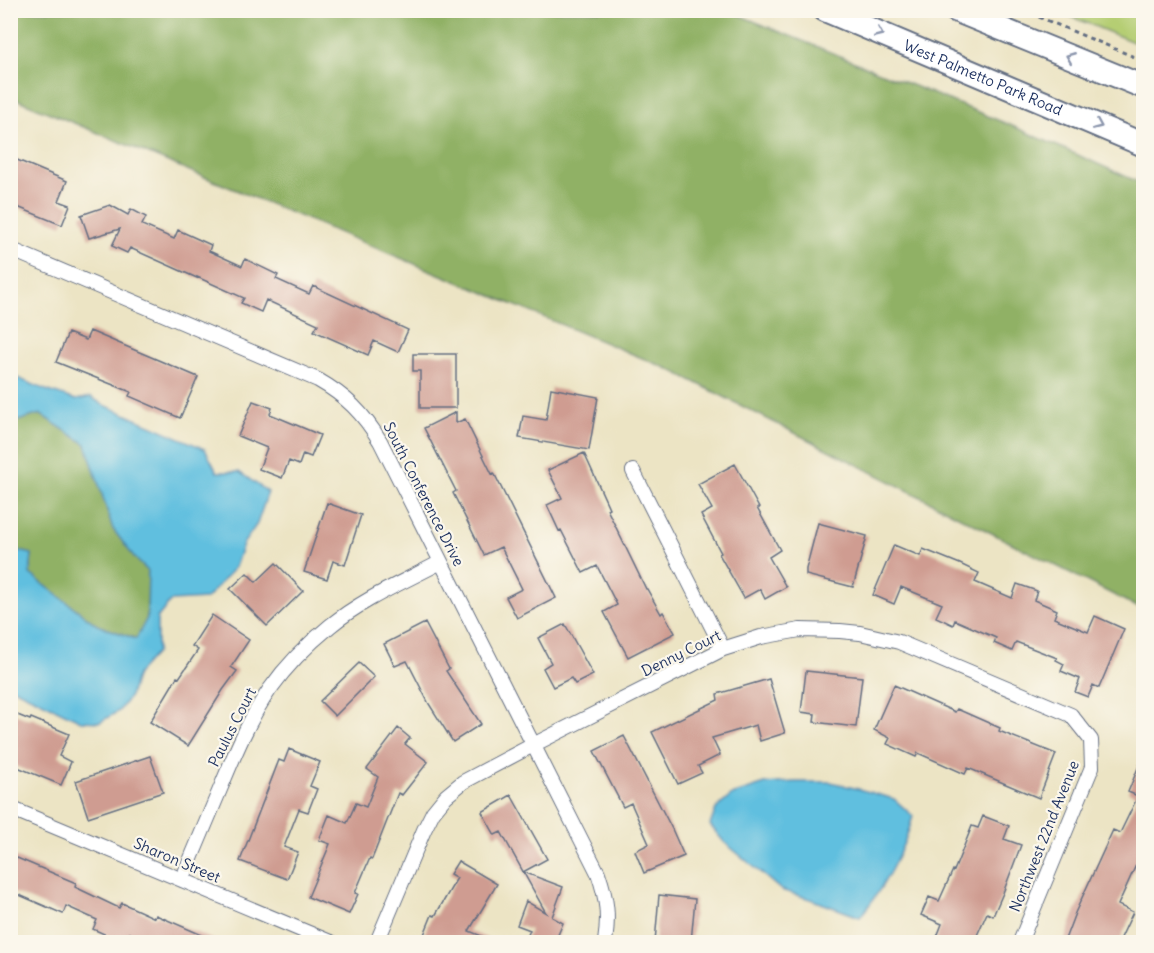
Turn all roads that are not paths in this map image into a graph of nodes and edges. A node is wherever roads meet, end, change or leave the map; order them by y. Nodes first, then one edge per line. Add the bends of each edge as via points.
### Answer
1 (825, 10) edge
2 (955, 10) edge
3 (1143, 87) edge
4 (1143, 145) edge
5 (10, 249) edge
6 (633, 471) dead end
7 (441, 562) junction
8 (723, 649) junction
9 (1091, 740) joint
10 (534, 745) junction
11 (10, 808) edge
12 (182, 880) junction
13 (330, 942) edge
14 (377, 942) edge
15 (605, 942) edge
16 (1020, 942) edge

1 -> 4 main road, West Palmetto Park Road
3 -> 2 main road
5 - 7 street, South Conference Drive via 318,380 347,399 380,441
6 - 8 street
7 - 10 street, South Conference Drive
7 - 12 street, Paulus Court via 360,604 304,649 280,676 235,752
8 - 9 street, Denny Court via 761,636 801,630 880,637 1071,715
8 - 10 street, Denny Court
9 - 16 street, Northwest 22nd Avenue via 1092,767
10 - 14 street, Denny Court via 463,782 446,796 424,830
10 - 15 street, South Conference Drive via 598,873 608,909
11 - 12 street, Sharon Street
12 - 13 street, Sharon Street

